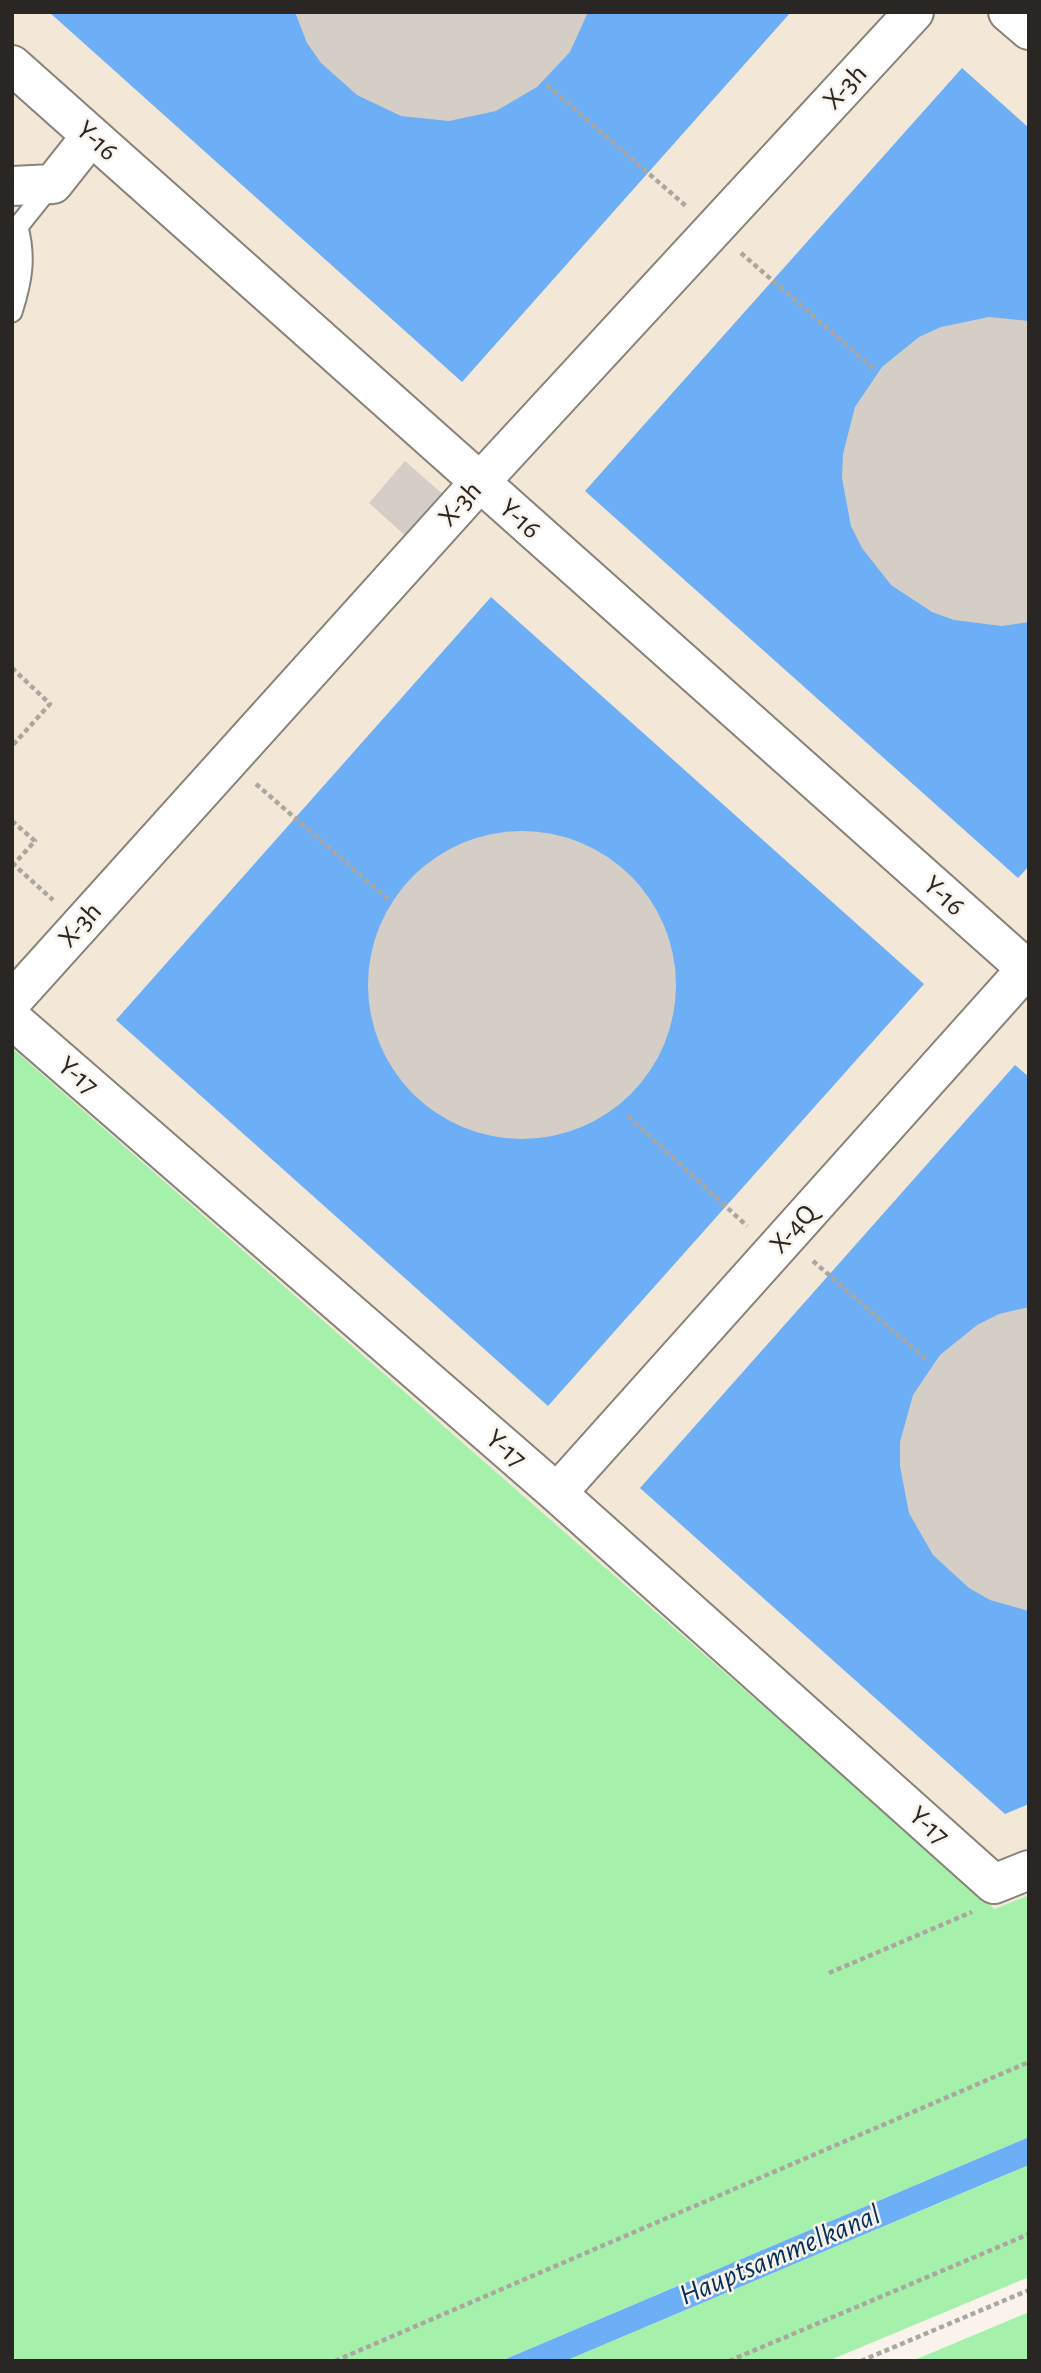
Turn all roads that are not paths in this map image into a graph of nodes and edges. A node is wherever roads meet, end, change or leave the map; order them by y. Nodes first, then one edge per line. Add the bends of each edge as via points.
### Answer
1 (914, 12) edge
2 (1008, 12) edge
3 (1029, 30) edge
4 (12, 65) edge
5 (91, 136) junction
6 (53, 184) junction
7 (12, 186) edge
8 (15, 230) edge
9 (12, 312) edge
10 (479, 483) junction
11 (1028, 969) edge
12 (12, 1000) edge
13 (12, 1019) edge
14 (556, 1493) junction
15 (1029, 1870) edge

1 - 10 street, X-3h
2 - 3 street
4 - 5 street, Y-16
5 - 6 street
5 - 10 street, Y-16
6 - 7 street
6 - 8 lane
8 - 9 lane via 24,251
10 - 11 street, Y-16
10 - 12 street, X-3h
11 - 14 street, X-4Q
13 - 14 street, Y-17
14 - 15 street, Y-17 via 994,1884

